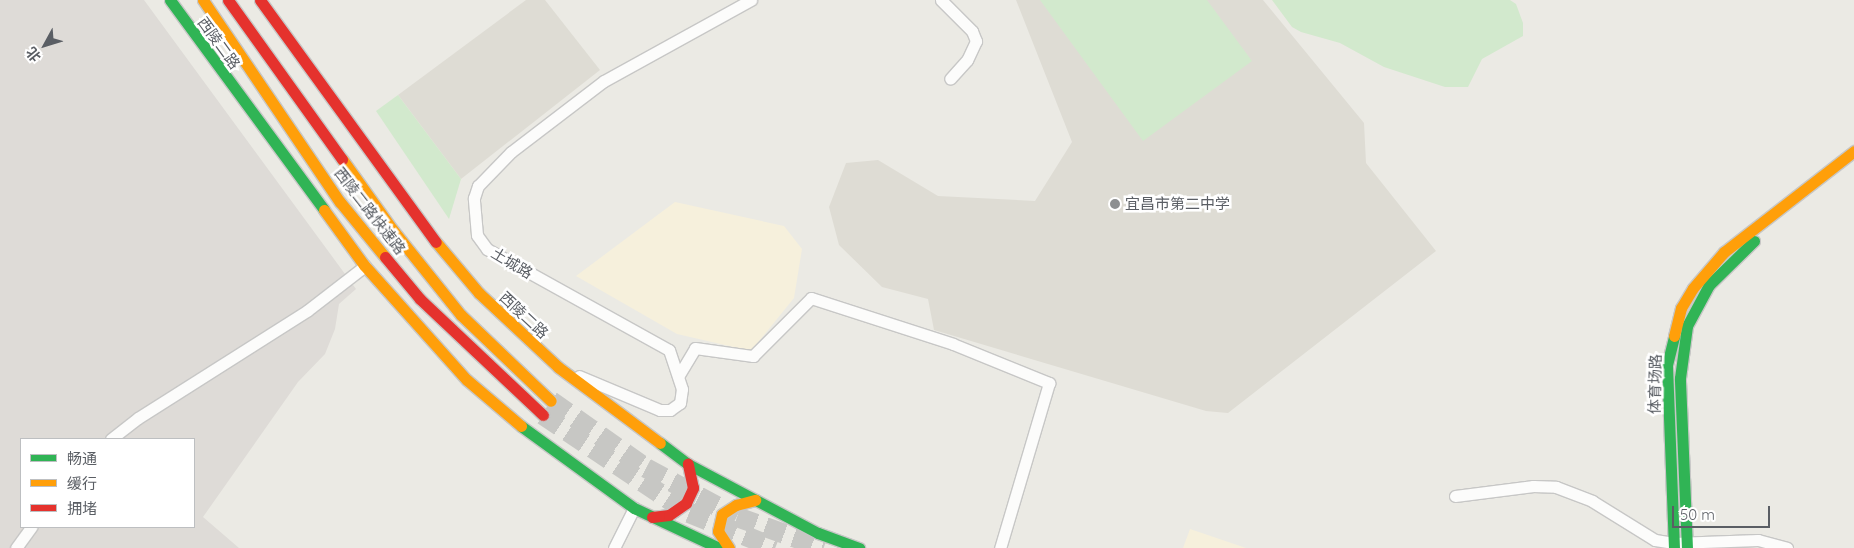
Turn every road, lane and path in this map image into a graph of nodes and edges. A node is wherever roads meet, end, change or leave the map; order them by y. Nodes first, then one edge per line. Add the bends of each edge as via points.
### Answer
1 (170, 0) edge
2 (190, 0) edge
3 (203, 0) edge
4 (228, 0) edge
5 (242, 0) edge
6 (260, 0) edge
7 (751, 0) edge
8 (941, 0) edge
9 (252, 73) junction
10 (950, 78) dead end
11 (1854, 151) edge
12 (338, 158) junction
13 (1854, 163) edge
14 (365, 266) junction
15 (558, 368) junction
16 (679, 375) junction
17 (551, 401) tunnel mouth
18 (543, 415) tunnel mouth
19 (112, 438) edge
20 (688, 464) junction
21 (1455, 496) dead end
22 (755, 500) junction
23 (634, 508) junction
24 (652, 517) junction
25 (30, 528) edge
26 (1674, 545) edge
27 (1687, 545) edge
28 (16, 548) edge
29 (614, 548) edge
30 (719, 548) edge
31 (729, 548) edge
32 (859, 548) edge
33 (1000, 548) edge
34 (1787, 548) edge

1 - 14 main road, 西陵二路
2 - 9 main road
3 - 9 main road, 西陵二路快速路
4 - 12 main road, 西陵二路快速路
5 - 12 main road
6 - 15 main road, 西陵二路 via 417,220 479,293
7 - 16 street, 土城路 via 604,81 511,152 486,175 474,198 477,235 487,249 669,350
8 - 10 street via 972,31 976,41 967,60
9 - 18 main road, 西陵二路快速路 via 340,202 420,299
11 - 26 main road, 体育场路 via 1724,252 1693,288 1681,308 1667,365
12 - 17 main road, 西陵二路快速路 via 461,315
13 - 27 main road, 体育场路 via 1752,243 1709,285 1694,308 1684,343 1680,378
14 - 19 street via 308,310 138,418
14 - 23 main road, 西陵二路 via 467,380 531,434
15 - 16 street, 土城路 via 647,406 670,410 680,403
15 - 20 main road, 西陵二路
16 - 33 street via 695,348 753,356 811,298 953,344 1049,383
20 - 22 main road, 西陵二路
20 - 24 main road via 692,488 686,503 669,515
21 - 26 street via 1533,486 1556,487 1592,501 1655,540
22 - 31 main road via 736,505 722,514 718,531
22 - 32 main road, 西陵二路 via 818,533
23 - 24 main road, 西陵二路
23 - 29 street
24 - 30 main road, 西陵二路
25 - 28 street
26 - 27 street
27 - 34 street via 1758,540

